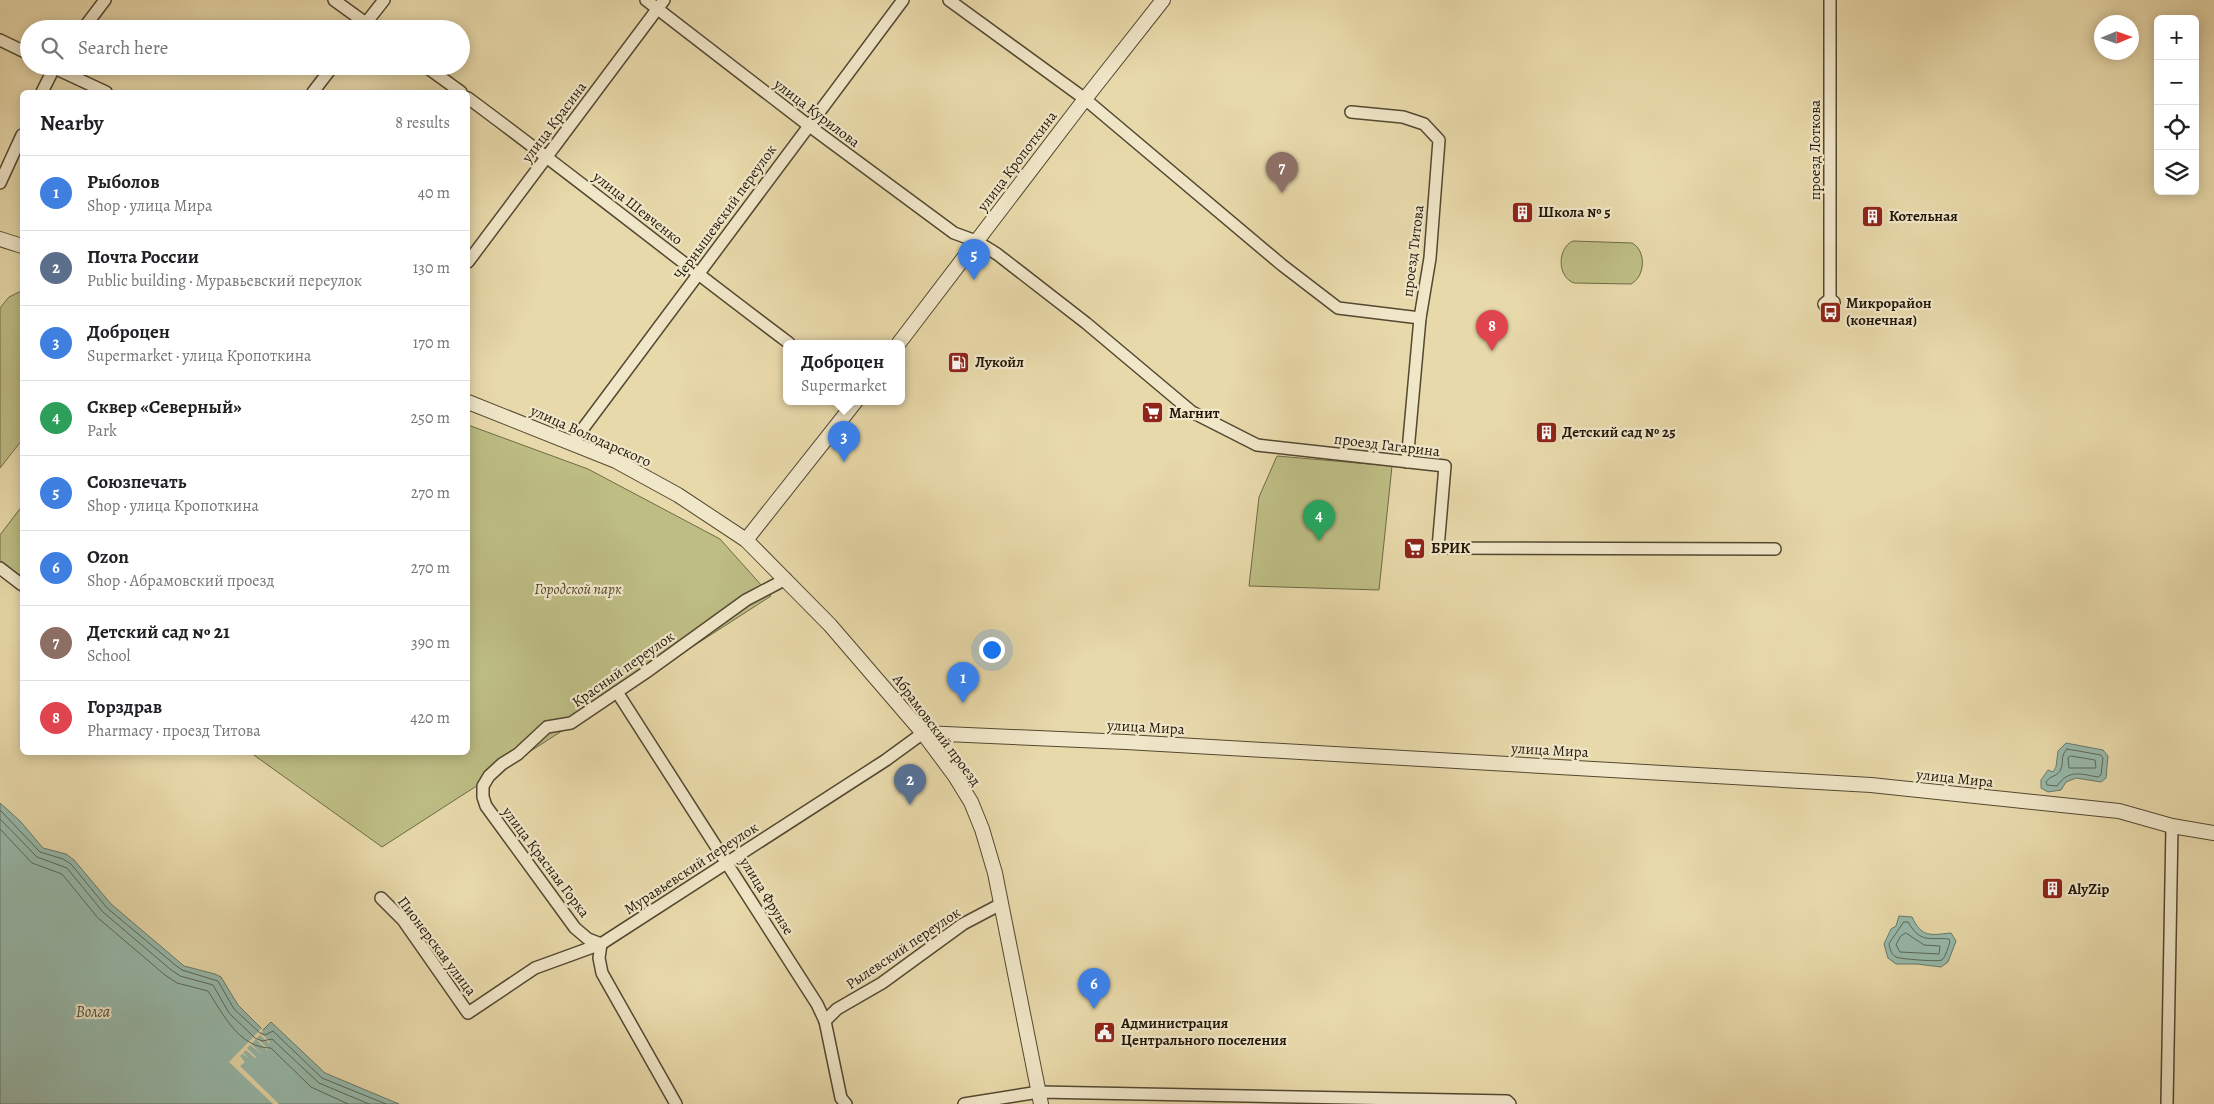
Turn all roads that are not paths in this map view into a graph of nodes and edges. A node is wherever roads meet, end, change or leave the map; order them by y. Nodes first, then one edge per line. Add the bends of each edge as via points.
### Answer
1 (105, 0) edge
2 (334, 0) edge
3 (384, 0) edge
4 (646, 0) edge
5 (903, 0) edge
6 (949, 0) edge
7 (1163, 0) edge
8 (1830, 0) edge
9 (660, 4) edge
10 (90, 20) edge
11 (358, 20) edge
12 (371, 20) edge
13 (0, 40) edge
14 (20, 50) edge
15 (49, 75) edge
16 (70, 75) edge
17 (326, 75) edge
18 (437, 75) edge
19 (43, 90) edge
20 (102, 90) edge
21 (315, 90) edge
22 (458, 90) edge
23 (470, 99) edge
24 (1085, 99) junction
25 (1351, 112) dead end
26 (808, 126) junction
27 (20, 138) edge
28 (547, 156) junction
29 (0, 183) edge
30 (0, 238) edge
31 (976, 241) junction
32 (20, 245) edge
33 (470, 259) edge
34 (698, 275) junction
35 (1830, 299) dead end
36 (1420, 318) junction
37 (785, 340) edge
38 (901, 340) edge
39 (470, 403) edge
40 (853, 405) edge
41 (573, 442) junction
42 (1407, 462) junction
43 (746, 540) junction
44 (1775, 549) dead end
45 (0, 568) edge
46 (786, 580) junction
47 (20, 583) edge
48 (617, 692) junction
49 (923, 733) junction
50 (483, 786) joint
51 (2172, 826) junction
52 (2214, 833) edge
53 (728, 862) junction
54 (381, 898) dead end
55 (1001, 904) junction
56 (601, 944) junction
57 (468, 1013) joint
58 (825, 1021) junction
59 (1040, 1098) edge
60 (676, 1104) edge
61 (846, 1104) edge
62 (964, 1104) edge
63 (1510, 1104) edge
64 (2167, 1104) edge

1 - 10 street
2 - 11 street
3 - 12 street
4 - 9 street, улица Курилова
5 - 26 street, Чернышевский переулок
6 - 24 street
7 - 24 street, улица Кропоткина
8 - 35 street, проезд Лоткова
9 - 26 street, улица Курилова
9 - 28 street, улица Красина
13 - 14 street
15 - 19 street
16 - 20 street
17 - 21 street
18 - 22 street
23 - 28 street, улица Шевченко
24 - 31 street, улица Кропоткина
24 - 36 street via 1277,261 1338,308
25 - 36 street, проезд Титова via 1403,117 1424,124 1439,140 1430,258
26 - 31 street, улица Курилова via 954,233
26 - 34 street, Чернышевский переулок
27 - 29 street
28 - 33 street, улица Красина
28 - 34 street, улица Шевченко
30 - 32 street
31 - 38 street, улица Кропоткина
31 - 42 street, проезд Гагарина via 1086,323 1192,412 1257,445
34 - 37 street, улица Шевченко
34 - 41 street, Чернышевский переулок
36 - 42 street, проезд Титова
39 - 41 street, улица Володарского
40 - 43 street
41 - 43 street, улица Володарского via 678,495
42 - 44 street, проезд Гагарина via 1445,466 1438,548
43 - 46 street, Абрамовский проезд
45 - 47 street
46 - 48 street, Красный переулок via 746,600
46 - 49 street, Абрамовский проезд via 853,651
48 - 50 street, Красный переулок via 572,723 547,727 488,776
48 - 53 street, улица Фрунзе
49 - 51 street, улица Мира via 1870,785 2119,811
49 - 53 street, Муравьевский переулок
49 - 55 street, Абрамовский проезд via 971,802 982,829
50 - 56 street, улица Красная Горка via 486,806 504,834 575,928 588,939
51 - 52 street, улица Мира
51 - 64 street
53 - 56 street, Муравьевский переулок
53 - 58 street, улица Фрунзе
54 - 57 street, Пионерская улица via 403,920
55 - 58 street, Рылевский переулок via 964,924 882,983 837,1008
55 - 59 street, Абрамовский проезд
56 - 57 street, Муравьевский переулок via 535,968
56 - 60 street via 602,973
58 - 61 street, улица Фрунзе via 841,1098
59 - 62 street
59 - 63 street via 1507,1101

